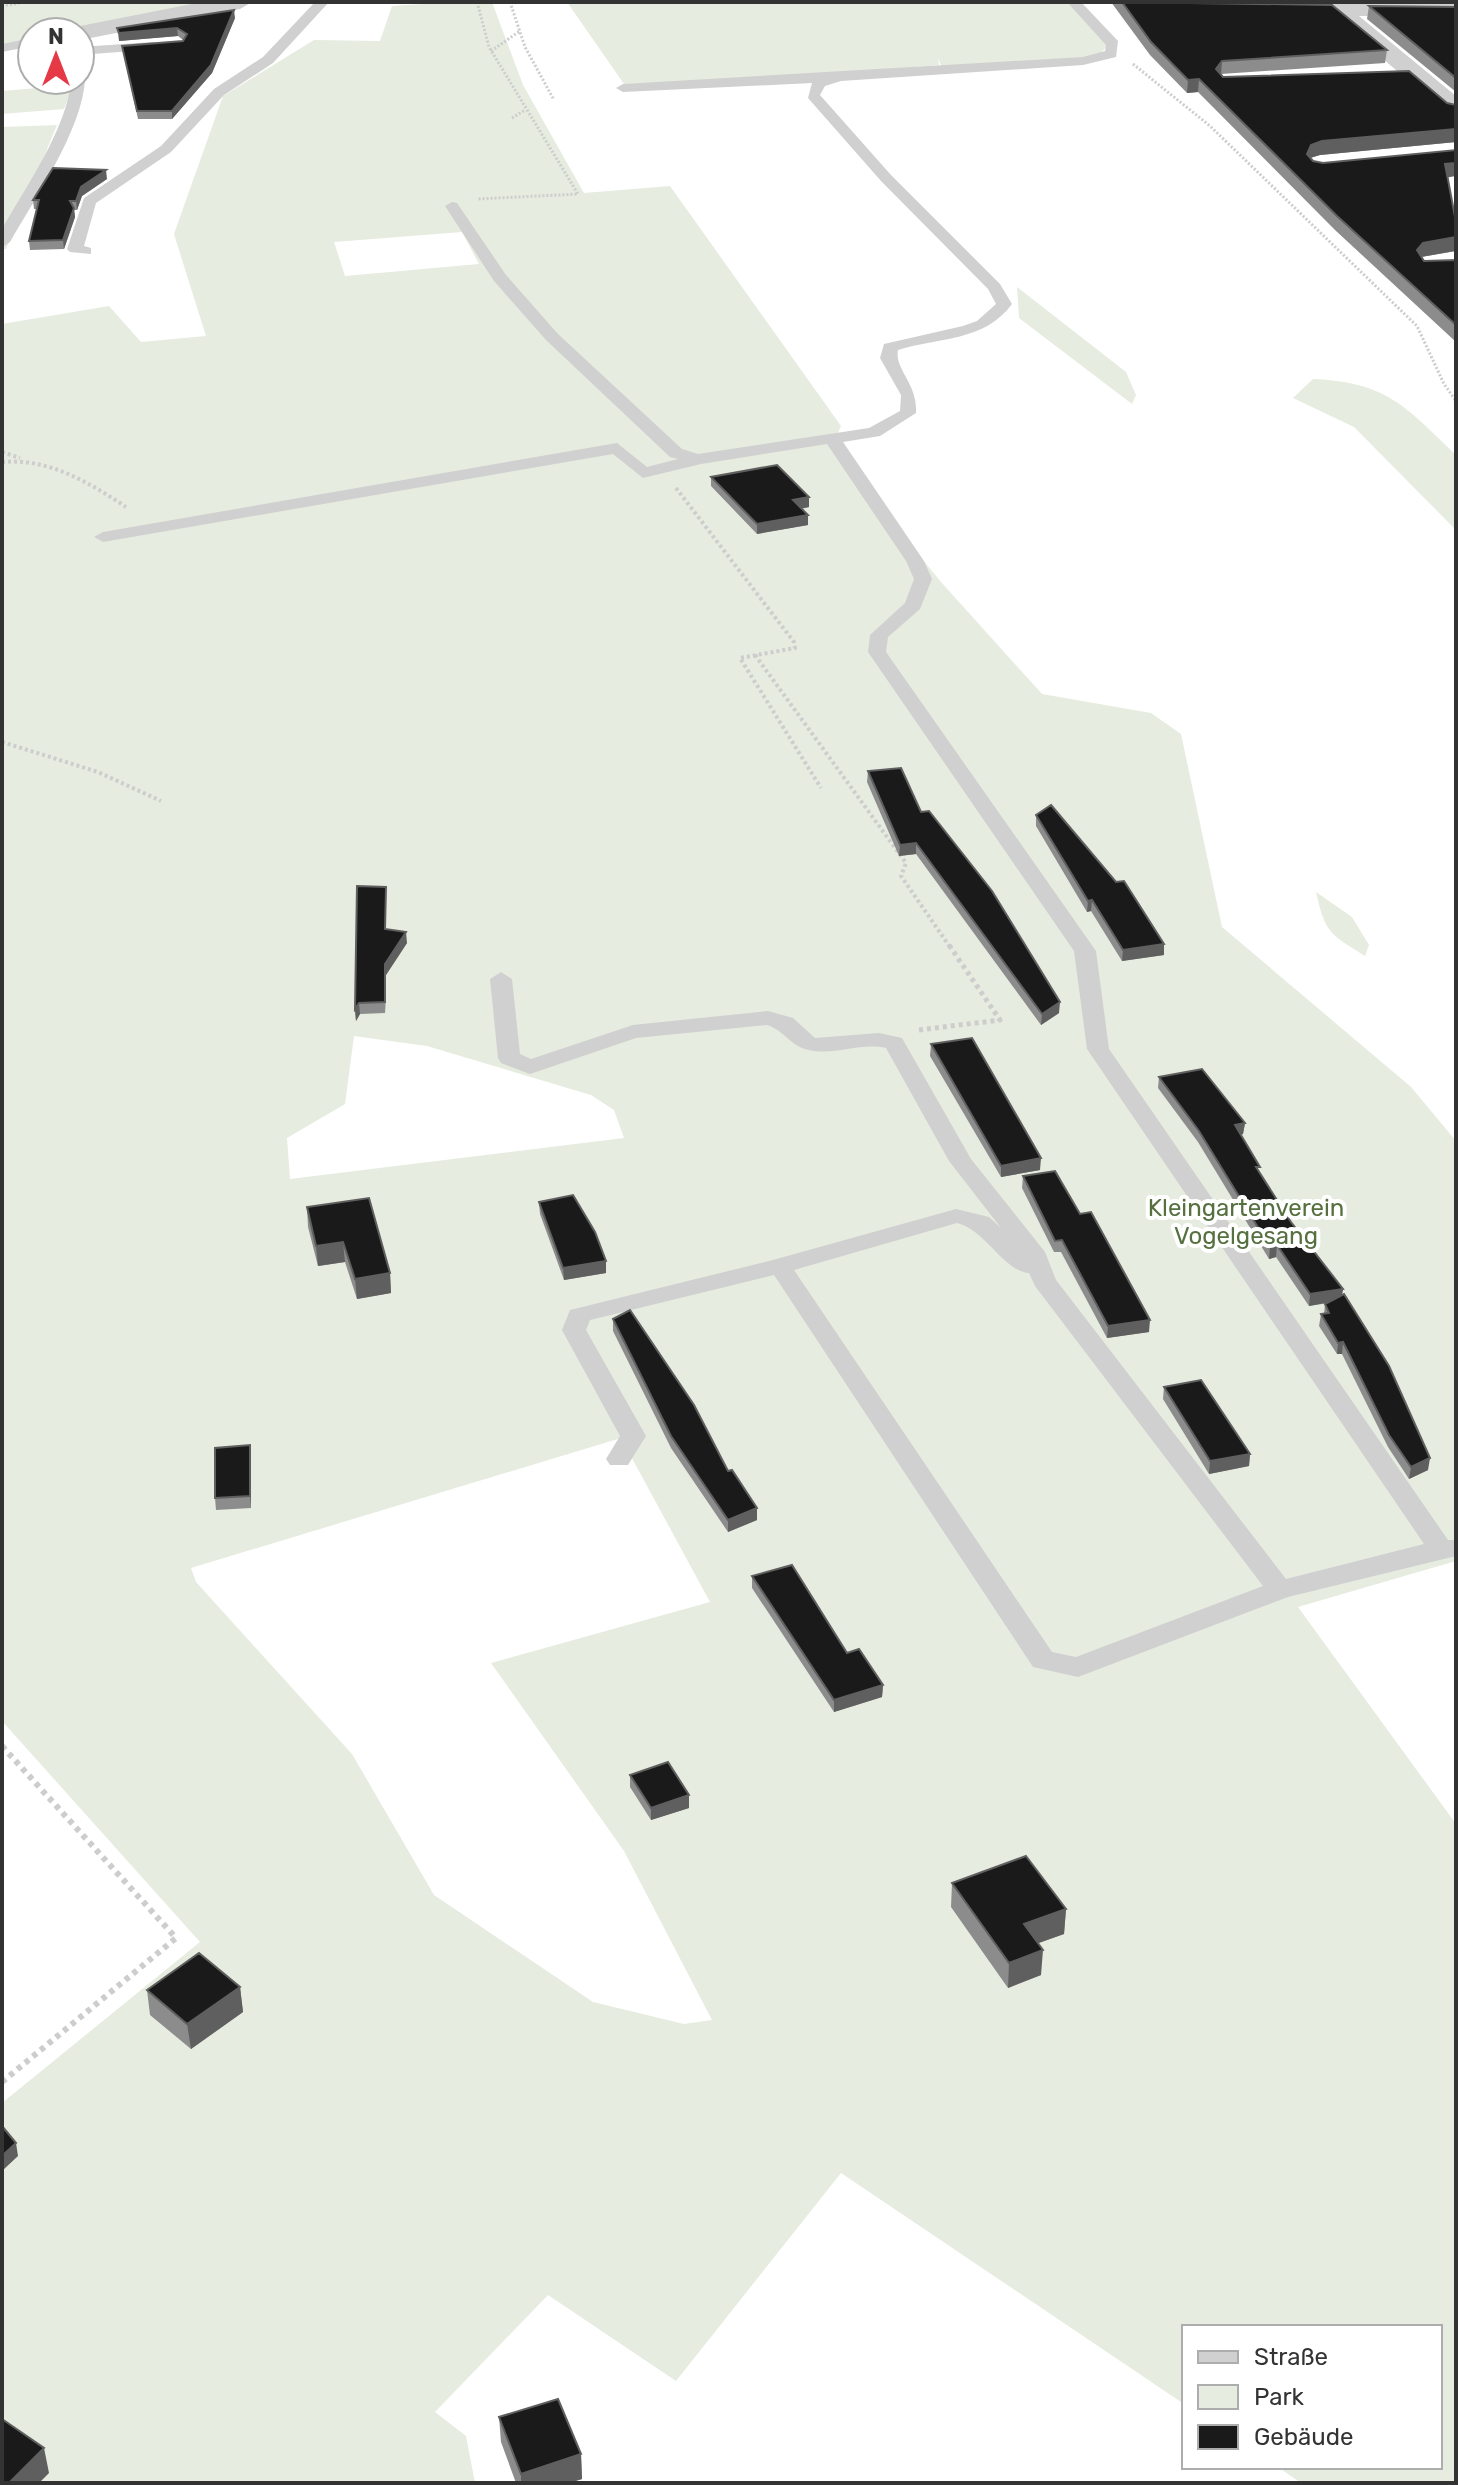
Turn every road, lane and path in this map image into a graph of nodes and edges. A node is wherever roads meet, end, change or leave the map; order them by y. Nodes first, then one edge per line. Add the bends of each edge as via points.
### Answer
1 (26, 2) edge
2 (240, 2) edge
3 (322, 2) edge
4 (477, 2) edge
5 (510, 2) edge
6 (1074, 2) edge
7 (1338, 5) edge
8 (2, 6) edge
9 (1250, 7) edge
10 (1456, 10) edge
11 (96, 30) edge
12 (520, 31) junction
13 (163, 45) edge
14 (96, 50) edge
15 (491, 51) junction
16 (1111, 54) junction
17 (1413, 73) junction
18 (1382, 75) edge
19 (840, 77) junction
20 (623, 88) dead end
21 (76, 96) edge
22 (554, 100) dead end
23 (1456, 109) edge
24 (525, 110) junction
25 (512, 118) dead end
26 (452, 206) joint
27 (2, 242) edge
28 (86, 251) dead end
29 (1456, 401) edge
30 (833, 440) junction
31 (2, 452) edge
32 (20, 459) junction
33 (697, 459) junction
34 (2, 462) edge
35 (660, 468) junction
36 (157, 528) junction
37 (103, 537) dead end
38 (755, 655) junction
39 (2, 742) edge
40 (821, 788) dead end
41 (161, 801) dead end
42 (501, 979) dead end
43 (894, 1043) junction
44 (780, 1266) junction
45 (1044, 1281) junction
46 (619, 1459) dead end
47 (1449, 1548) edge
48 (1280, 1590) junction
49 (2, 1746) edge
50 (2, 2082) edge

1 - 8 path
2 - 11 street
3 - 28 lane via 268,60 219,92 166,149 89,201 75,249
4 - 15 path
5 - 12 path
6 - 16 lane via 1113,44
7 - 9 street
7 - 10 street
7 - 17 street
12 - 15 path
12 - 22 path
13 - 14 lane
15 - 24 path
16 - 19 lane via 1054,63
16 - 29 path via 1159,82 1210,126 1417,326
17 - 18 street
17 - 23 street
19 - 20 lane
19 - 30 lane via 819,83 813,95 994,287 1004,304 997,317 969,329 890,347 888,358 909,395 908,413 874,432
21 - 27 lane
24 - 25 path
24 - 26 path via 578,194 474,199
26 - 33 lane via 500,278 552,337 676,453
30 - 33 lane
30 - 47 lane via 923,579 913,605 879,635 877,652 1085,951 1098,1049
31 - 32 path
32 - 34 path
32 - 36 path via 102,491
33 - 35 lane
35 - 36 lane via 643,473 617,448
35 - 38 path via 794,642 795,648
36 - 37 lane
38 - 40 path via 740,658
38 - 43 path via 906,863 901,876 1000,1020 908,1032
39 - 41 path via 98,772
42 - 43 lane via 509,1058 530,1067 633,1032 768,1018 785,1023 797,1040 812,1047 882,1039
43 - 45 lane via 961,1161 1036,1257
44 - 45 lane via 956,1216 981,1222
44 - 46 lane via 579,1315 574,1330 633,1436
44 - 48 lane via 1043,1660 1078,1667
45 - 48 lane
47 - 48 lane
49 - 50 path via 176,1938

